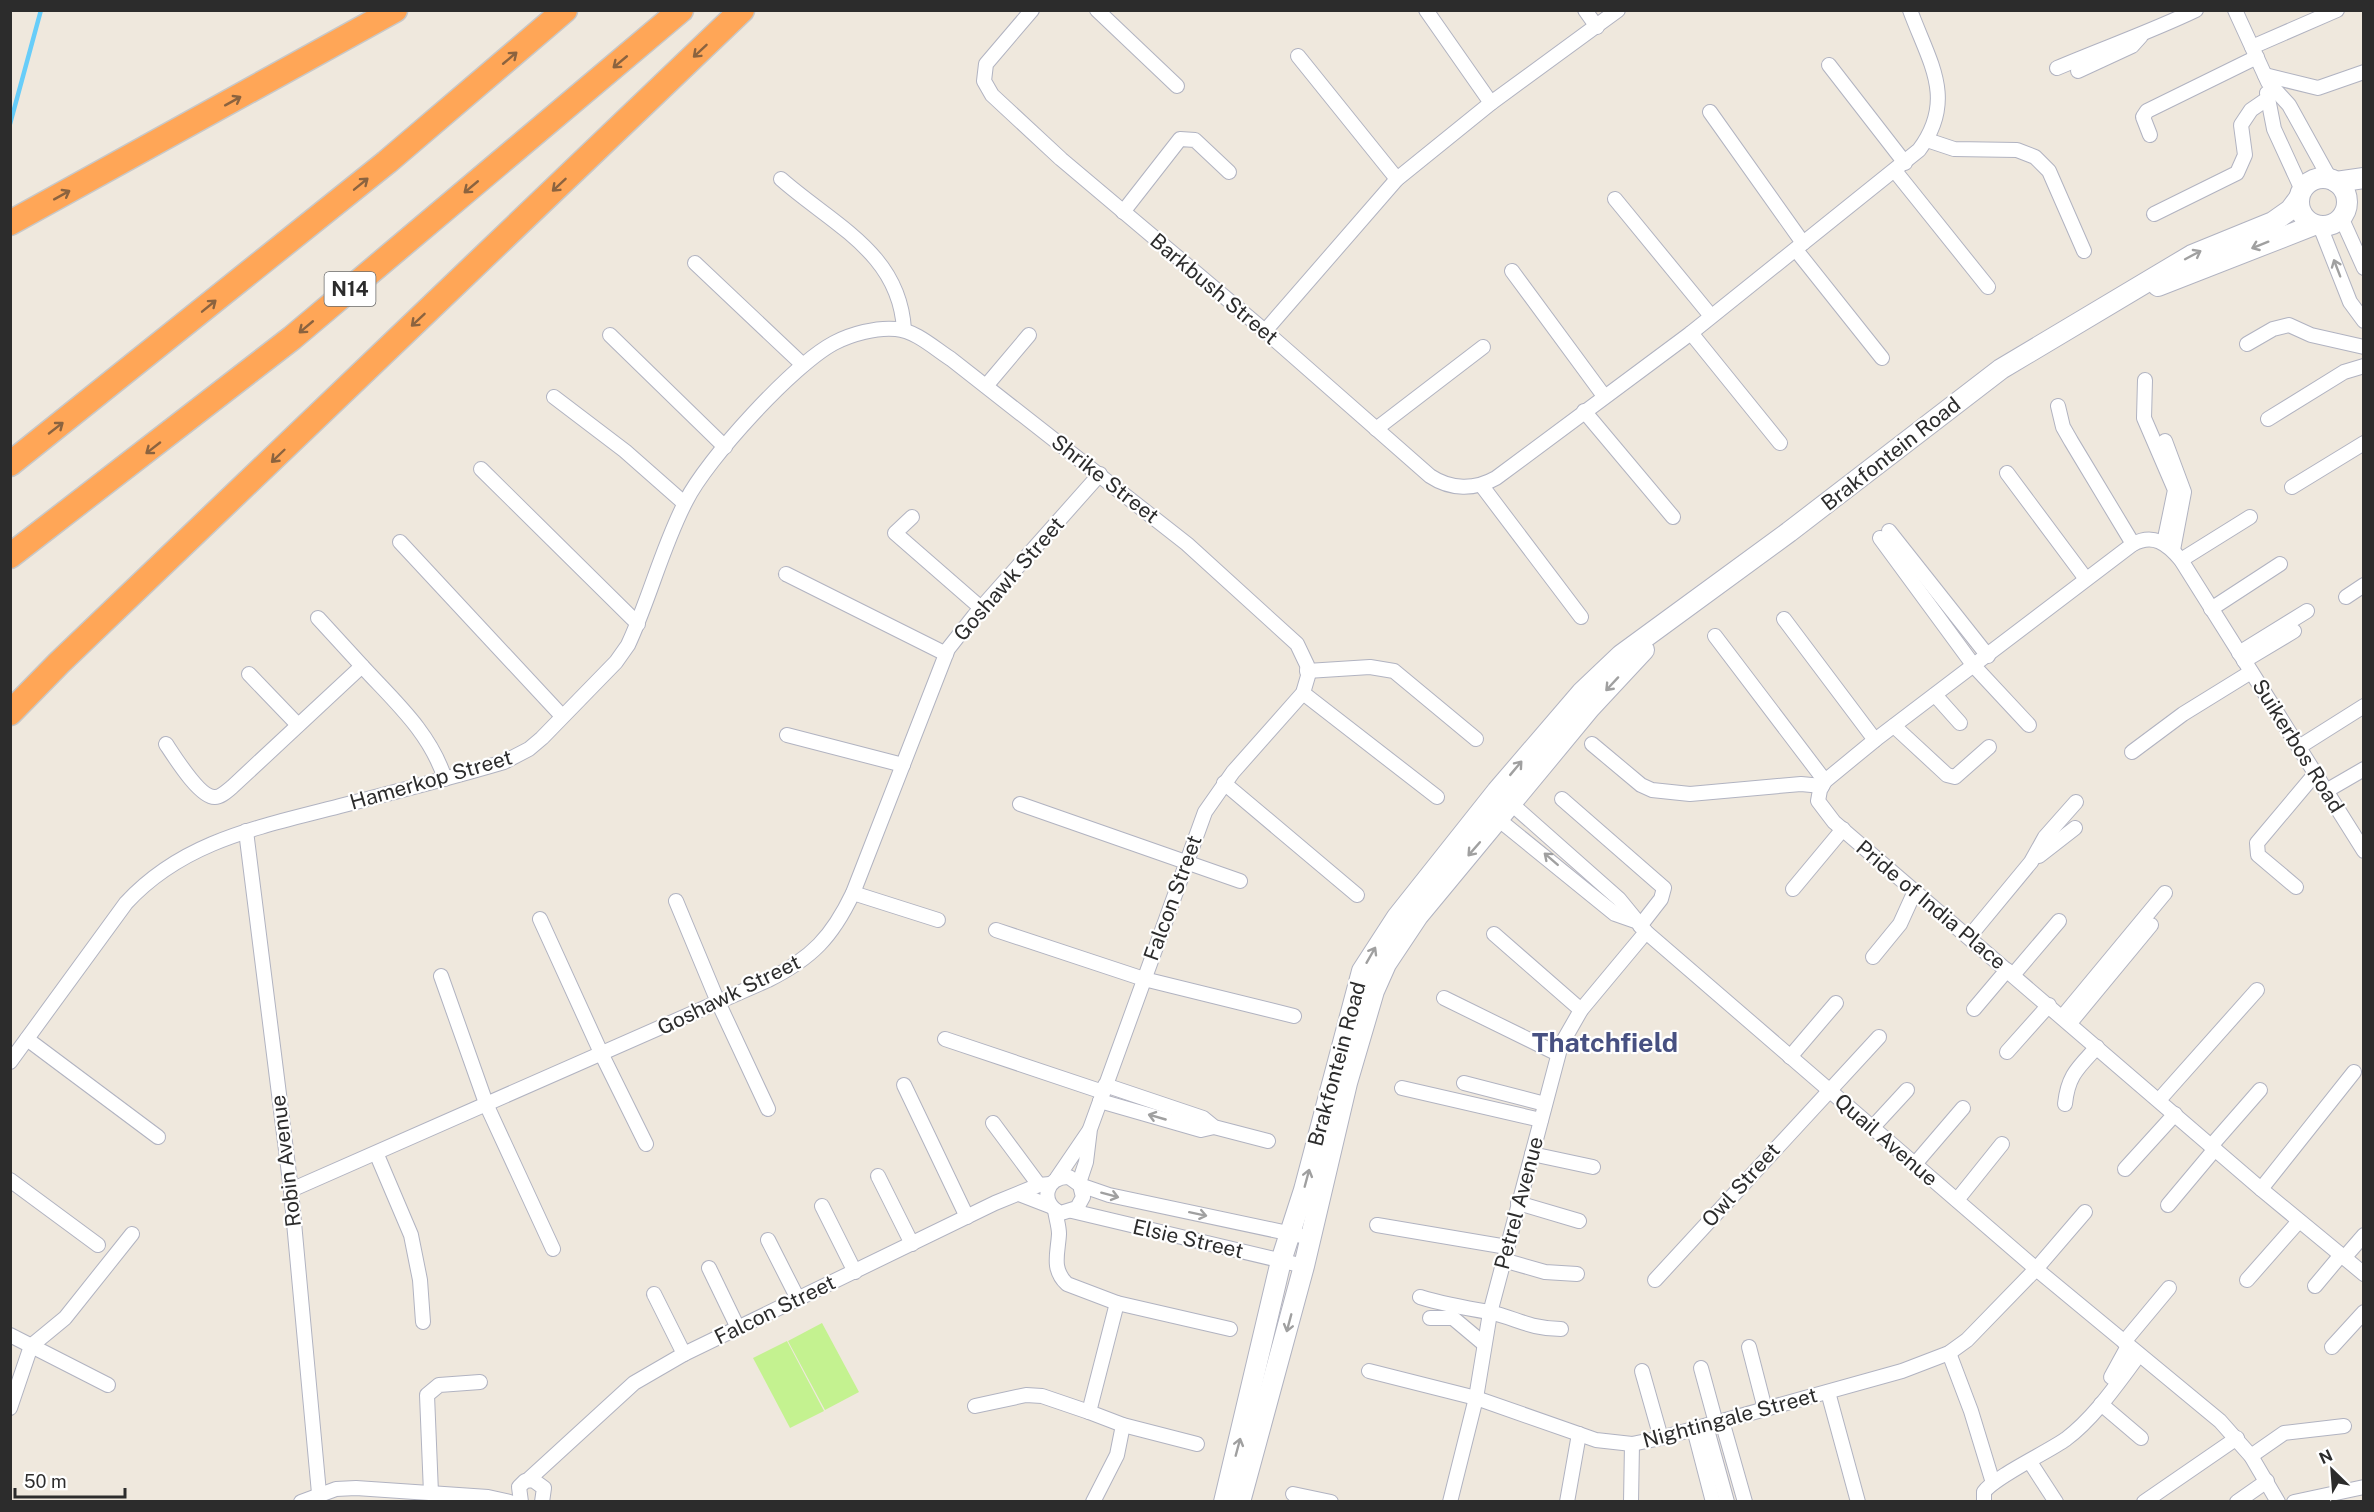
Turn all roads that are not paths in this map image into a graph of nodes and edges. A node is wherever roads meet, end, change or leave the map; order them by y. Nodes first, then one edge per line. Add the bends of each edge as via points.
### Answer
1 (395, 10) edge
2 (565, 10) edge
3 (681, 10) edge
4 (742, 10) edge
5 (1032, 10) edge
6 (1097, 10) edge
7 (1426, 10) edge
8 (1585, 10) edge
9 (1618, 10) edge
10 (1910, 10) edge
11 (2196, 10) edge
12 (2235, 10) edge
13 (2337, 10) edge
14 (1597, 27) junction
15 (2141, 36) junction
16 (2254, 52) junction
17 (1298, 56) dead end
18 (1829, 65) dead end
19 (2057, 68) dead end
20 (2078, 71) dead end
21 (2364, 72) edge
22 (2266, 79) junction
23 (1177, 86) dead end
24 (2267, 99) junction
25 (1491, 103) junction
26 (1710, 112) dead end
27 (2304, 133) junction
28 (1929, 135) junction
29 (2150, 135) dead end
30 (2280, 143) junction
31 (1900, 167) junction
32 (1229, 172) dead end
33 (1397, 178) junction
34 (2364, 178) edge
35 (781, 179) dead end
36 (2333, 181) junction
37 (2300, 194) junction
38 (2364, 197) edge
39 (1615, 200) dead end
40 (1123, 212) junction
41 (2344, 212) junction
42 (2154, 214) dead end
43 (10, 223) edge
44 (2317, 225) junction
45 (1799, 247) junction
46 (2084, 251) dead end
47 (695, 263) dead end
48 (2364, 268) edge
49 (1512, 271) dead end
50 (1988, 287) dead end
51 (2364, 296) edge
52 (2125, 297) junction
53 (2350, 302) junction
54 (1711, 316) junction
55 (2364, 321) edge
56 (904, 330) junction
57 (1265, 331) junction
58 (1690, 333) junction
59 (610, 335) dead end
60 (1029, 335) dead end
61 (2247, 345) dead end
62 (1484, 347) dead end
63 (2364, 347) edge
64 (1882, 358) dead end
65 (803, 365) junction
66 (2364, 366) edge
67 (2145, 380) dead end
68 (986, 386) junction
69 (1604, 396) junction
70 (554, 397) dead end
71 (2058, 406) dead end
72 (1584, 411) junction
73 (2268, 419) dead end
74 (1376, 429) junction
75 (2165, 441) dead end
76 (1779, 443) dead end
77 (2364, 443) edge
78 (724, 447) junction
79 (10, 464) edge
80 (482, 469) dead end
81 (2007, 473) dead end
82 (1100, 474) junction
83 (1482, 486) junction
84 (2292, 487) dead end
85 (684, 503) junction
86 (912, 517) dead end
87 (2250, 517) dead end
88 (1673, 518) dead end
89 (400, 542) dead end
90 (2135, 543) junction
91 (2172, 551) junction
92 (10, 556) edge
93 (2280, 564) dead end
94 (786, 574) dead end
95 (2086, 579) junction
96 (2364, 585) edge
97 (2346, 597) dead end
98 (981, 608) junction
99 (2211, 609) junction
100 (2307, 611) dead end
101 (1581, 617) dead end
102 (318, 618) dead end
103 (1784, 619) dead end
104 (638, 624) junction
105 (1665, 624) junction
106 (2294, 631) dead end
107 (1715, 636) dead end
108 (946, 654) junction
109 (1988, 656) junction
110 (2245, 662) junction
111 (59, 663) junction
112 (362, 666) junction
113 (1974, 666) junction
114 (1307, 671) junction
115 (249, 674) dead end
116 (1303, 693) junction
117 (1935, 695) junction
118 (10, 696) edge
119 (2364, 706) edge
120 (10, 713) edge
121 (562, 716) junction
122 (1960, 723) dead end
123 (298, 725) junction
124 (2029, 725) dead end
125 (1894, 726) junction
126 (787, 735) dead end
127 (1476, 739) dead end
128 (1875, 740) junction
129 (166, 744) dead end
130 (1592, 744) dead end
131 (1989, 747) dead end
132 (2298, 747) junction
133 (2132, 752) dead end
134 (903, 765) junction
135 (2364, 769) edge
136 (2315, 774) junction
137 (445, 779) junction
138 (1224, 783) junction
139 (1824, 784) junction
140 (1497, 791) junction
141 (2326, 791) junction
142 (1437, 797) dead end
143 (1562, 799) dead end
144 (2076, 802) dead end
145 (1020, 804) dead end
146 (1513, 804) junction
147 (1492, 813) junction
148 (2075, 828) dead end
149 (1843, 830) junction
150 (246, 831) junction
151 (2364, 851) edge
152 (1186, 861) junction
153 (2031, 862) junction
154 (1586, 869) junction
155 (1574, 879) junction
156 (1240, 881) dead end
157 (2296, 887) dead end
158 (1794, 889) dead end
159 (1915, 891) junction
160 (2165, 892) dead end
161 (853, 893) junction
162 (1357, 895) dead end
163 (676, 901) dead end
164 (540, 919) dead end
165 (938, 920) dead end
166 (2059, 921) dead end
167 (2151, 925) dead end
168 (1640, 926) junction
169 (996, 930) dead end
170 (1494, 934) dead end
171 (1969, 937) junction
172 (1873, 957) dead end
173 (2131, 963) dead end
174 (2010, 972) junction
175 (441, 976) dead end
176 (1144, 979) junction
177 (2257, 990) dead end
178 (1444, 998) dead end
179 (718, 1002) junction
180 (1836, 1003) dead end
181 (2049, 1005) junction
182 (1974, 1009) dead end
183 (1581, 1010) junction
184 (1294, 1016) dead end
185 (2070, 1023) junction
186 (1879, 1036) dead end
187 (27, 1039) junction
188 (945, 1039) dead end
189 (2097, 1047) junction
190 (2007, 1052) dead end
191 (1558, 1054) junction
192 (602, 1055) junction
193 (1790, 1057) junction
194 (10, 1062) edge
195 (2354, 1072) dead end
196 (1464, 1083) dead end
197 (904, 1085) dead end
198 (1430, 1086) dead end
199 (1402, 1089) dead end
200 (1828, 1090) junction
201 (1907, 1090) dead end
202 (2260, 1090) dead end
203 (1103, 1093) junction
204 (2159, 1100) junction
205 (2065, 1104) dead end
206 (487, 1106) junction
207 (906, 1108) dead end
208 (1963, 1108) dead end
209 (768, 1109) dead end
210 (1543, 1112) junction
211 (2175, 1114) junction
212 (993, 1123) dead end
213 (1872, 1128) junction
214 (1090, 1129) junction
215 (158, 1137) dead end
216 (1268, 1141) dead end
217 (646, 1144) dead end
218 (2002, 1144) dead end
219 (2216, 1150) junction
220 (1532, 1154) junction
221 (377, 1155) junction
222 (1915, 1164) junction
223 (1593, 1167) dead end
224 (2125, 1169) dead end
225 (878, 1176) dead end
226 (10, 1180) edge
227 (1049, 1182) junction
228 (1079, 1184) junction
229 (2260, 1189) junction
230 (291, 1191) junction
231 (1019, 1194) junction
232 (2185, 1197) dead end
233 (1957, 1200) junction
234 (1518, 1203) junction
235 (2168, 1205) dead end
236 (822, 1206) dead end
237 (1061, 1210) junction
238 (2085, 1212) dead end
239 (964, 1218) junction
240 (1579, 1221) dead end
241 (2299, 1221) junction
242 (1377, 1224) dead end
243 (132, 1234) dead end
244 (1289, 1234) junction
245 (2364, 1235) edge
246 (1311, 1238) junction
247 (768, 1240) dead end
248 (912, 1244) junction
249 (98, 1245) dead end
250 (553, 1249) dead end
251 (1505, 1253) junction
252 (2342, 1256) junction
253 (1281, 1261) junction
254 (1304, 1266) junction
255 (709, 1268) dead end
256 (2036, 1269) junction
257 (855, 1272) junction
258 (1577, 1274) dead end
259 (2364, 1274) edge
260 (1655, 1280) dead end
261 (2247, 1280) dead end
262 (2315, 1286) dead end
263 (2169, 1288) dead end
264 (654, 1294) dead end
265 (1420, 1297) dead end
266 (798, 1299) junction
267 (1117, 1304) junction
268 (2364, 1312) edge
269 (1490, 1313) junction
270 (1430, 1318) dead end
271 (423, 1322) dead end
272 (738, 1328) junction
273 (1230, 1329) dead end
274 (1561, 1329) dead end
275 (10, 1335) edge
276 (1484, 1344) junction
277 (2126, 1344) junction
278 (31, 1346) junction
279 (1749, 1347) dead end
280 (2332, 1347) dead end
281 (1949, 1353) junction
282 (684, 1354) junction
283 (2139, 1355) junction
284 (1701, 1368) dead end
285 (1369, 1371) dead end
286 (1642, 1371) dead end
287 (480, 1382) dead end
288 (108, 1386) dead end
289 (1828, 1392) junction
290 (1476, 1398) junction
291 (2101, 1404) junction
292 (975, 1406) dead end
293 (10, 1408) edge
294 (1764, 1409) junction
295 (2084, 1409) dead end
296 (1089, 1412) junction
297 (1123, 1425) junction
298 (1710, 1425) junction
299 (2344, 1426) dead end
300 (1579, 1434) junction
301 (1660, 1438) junction
302 (2141, 1438) dead end
303 (2237, 1438) junction
304 (1197, 1444) dead end
305 (1632, 1444) junction
306 (2251, 1456) junction
307 (553, 1459) junction
308 (2030, 1462) junction
309 (2267, 1481) junction
310 (1993, 1483) junction
311 (524, 1484) junction
312 (2364, 1487) edge
313 (318, 1493) junction
314 (431, 1493) junction
315 (1293, 1494) dead end
316 (488, 1497) junction
317 (543, 1498) edge
318 (302, 1502) edge
319 (510, 1502) edge
320 (521, 1502) edge
321 (1093, 1502) edge
322 (1224, 1502) edge
323 (1240, 1502) edge
324 (1331, 1502) edge
325 (1450, 1502) edge
326 (1567, 1502) edge
327 (1632, 1502) edge
328 (1713, 1502) edge
329 (1727, 1502) edge
330 (1745, 1502) edge
331 (1858, 1502) edge
332 (1984, 1502) edge
333 (2056, 1502) edge
334 (2144, 1502) edge
335 (2237, 1502) edge
336 (2278, 1502) edge
337 (2294, 1502) edge

43 -> 1 highway
79 -> 2 highway via 379,169
3 -> 92 highway, N14 via 292,338
4 -> 111 highway
5 - 40 street, Barkbush Street via 986,64 984,81 992,95
6 - 23 street
7 - 25 street
8 - 14 street
9 - 14 street
10 - 28 street via 1938,84 1938,105
11 - 15 street
12 - 16 street
13 - 16 street
14 - 25 street
15 - 19 street via 2122,40
15 - 20 street via 2132,46
16 - 22 street
16 - 29 street via 2147,111 2143,117
17 - 33 street
18 - 31 street
21 - 22 street via 2318,88
22 - 24 street
22 - 27 street via 2289,105
24 - 30 street
24 - 42 street via 2250,110 2241,125 2245,156 2237,173
25 - 33 street
26 - 45 street
27 - 30 street
27 - 36 street
28 - 31 street
28 - 46 street via 1954,149 2017,150 2035,157 2049,171
30 - 37 street
31 - 45 street
31 - 50 street
32 - 40 street via 1194,140 1180,140
33 - 57 street
34 - 36 street
35 - 56 street via 874,255 897,289 903,306
36 - 37 street via 2314,180
36 - 41 street via 2345,193
37 - 44 street via 2302,214
52 -> 37 street, Brakfontein Road via 2199,252 2273,222 2290,210
38 - 41 street
39 - 54 street
40 - 57 street, Barkbush Street
41 - 44 street via 2332,224
41 - 48 street
44 -> 52 street, Brakfontein Road
53 -> 44 street
45 - 54 street
45 - 64 street
47 - 65 street
49 - 69 street
51 - 53 street
52 - 105 street, Brakfontein Road via 2001,369
53 - 55 street
54 - 58 street
56 - 65 street, Hamerkop Street via 879,329 850,336
56 - 68 street, Shrike Street
57 - 74 street, Barkbush Street
58 - 69 street
58 - 76 street
59 - 78 street
60 - 68 street
61 - 63 street via 2273,329 2289,325 2311,335
62 - 74 street
65 - 78 street, Hamerkop Street
66 - 73 street via 2344,372
67 - 91 street via 2144,418 2175,490
68 - 82 street, Shrike Street
69 - 72 street
70 - 85 street via 625,451
71 - 90 street via 2070,441
72 - 83 street
72 - 88 street
74 - 83 street, Barkbush Street via 1438,482
75 - 91 street via 2184,492
77 - 84 street
78 - 85 street, Hamerkop Street
80 - 104 street
81 - 95 street
82 - 98 street, Goshawk Street
82 - 114 street, Shrike Street via 1187,544 1284,631 1303,653
83 - 101 street
85 - 104 street, Hamerkop Street
86 - 98 street via 896,533
87 - 91 street
89 - 121 street
90 - 91 street via 2152,539
90 - 95 street
91 - 99 street, Suikerbos Road
93 - 99 street
94 - 108 street
95 - 109 street
96 - 97 street
98 - 108 street, Goshawk Street
99 - 110 street, Suikerbos Road
100 - 110 street
102 - 112 street
103 - 128 street
104 - 121 street, Hamerkop Street via 616,662
140 -> 105 street, Brakfontein Road via 1597,677
105 -> 146 street, Brakfontein Road via 1590,708
106 - 110 street
107 - 139 street
108 - 134 street, Goshawk Street
109 - 113 street
109 - 113 street via 1885,534
110 - 132 street, Suikerbos Road
110 - 133 street, Suikerbos Road
111 - 118 highway
111 - 120 highway
112 - 123 street
112 - 137 street via 423,734 436,752
113 - 117 street
113 - 124 street
114 - 116 street
114 - 127 street via 1370,667 1394,671
115 - 123 street
116 - 138 street, Falcon Street
116 - 142 street
117 - 122 street
117 - 125 street
119 - 132 street
121 - 137 street, Hamerkop Street via 518,756
123 - 129 street via 232,788 215,797 200,790
125 - 128 street
125 - 131 street via 1947,775 1955,777
126 - 134 street
128 - 139 street
130 - 139 street via 1652,790 1690,794
132 - 136 street, Suikerbos Road
134 - 161 street, Goshawk Street
135 - 141 street
136 - 141 street, Suikerbos Road
136 - 157 street via 2257,843 2258,855
137 - 150 street, Hamerkop Street
138 - 152 street, Falcon Street via 1205,812
138 - 162 street
139 - 149 street, Pride of India Place via 1818,797 1820,806
140 - 146 street, Quail Avenue
140 - 147 street, Brakfontein Road
141 - 151 street, Suikerbos Road
143 - 168 street, Petrel Avenue via 1664,888 1661,899
144 - 153 street via 2045,837
145 - 152 street
146 - 147 street, Brakfontein Road
146 - 154 street, Quail Avenue
155 -> 147 street, Quail Avenue
244 -> 147 street, Brakfontein Road via 1362,971 1397,917
147 -> 246 street, Brakfontein Road via 1386,964 1347,1083
148 - 153 street
149 - 158 street
149 - 159 street, Pride of India Place
150 - 187 street, Hamerkop Street via 197,849 137,891
150 - 230 street, Robin Avenue
152 - 156 street
152 - 176 street, Falcon Street
153 - 171 street
154 - 155 street
154 - 168 street, Quail Avenue via 1619,899
155 - 168 street, Quail Avenue via 1616,914
159 - 171 street, Pride of India Place
159 - 172 street via 1900,924
160 - 185 street
161 - 165 street
161 - 179 street, Goshawk Street via 828,938 804,959
163 - 179 street
164 - 192 street
166 - 174 street
167 - 185 street
168 - 183 street, Petrel Avenue
168 - 193 street, Quail Avenue
169 - 176 street
170 - 183 street
171 - 174 street, Pride of India Place
173 - 185 street
174 - 181 street, Pride of India Place
174 - 182 street
175 - 206 street
176 - 184 street
176 - 203 street, Falcon Street
177 - 204 street
178 - 191 street
179 - 192 street, Goshawk Street
179 - 209 street
180 - 193 street
181 - 185 street, Pride of India Place
181 - 190 street
183 - 191 street, Petrel Avenue via 1568,1028
185 - 189 street, Pride of India Place
186 - 200 street, Owl Street
187 - 194 street, Hamerkop Street
187 - 215 street
188 - 203 street
189 - 204 street, Pride of India Place
189 - 205 street via 2071,1077
191 - 210 street, Petrel Avenue
192 - 206 street, Goshawk Street
192 - 217 street
193 - 200 street, Quail Avenue
195 - 229 street
196 - 210 street
197 - 239 street
198 - 210 street
199 - 210 street
200 - 213 street, Quail Avenue
200 - 260 street, Owl Street
201 - 213 street
202 - 219 street
203 - 214 street, Falcon Street
203 - 216 street via 1203,1118 1214,1127
204 - 211 street, Pride of India Place
206 - 221 street, Goshawk Street
206 - 250 street
207 - 239 street
208 - 222 street
210 - 220 street, Petrel Avenue
211 - 219 street, Pride of India Place
211 - 224 street
212 - 227 street
213 - 222 street, Quail Avenue
214 - 227 street, Falcon Street
214 - 228 street, Falcon Street
218 - 233 street
219 - 229 street, Pride of India Place
219 - 232 street
219 - 235 street
220 - 223 street
220 - 234 street, Petrel Avenue
221 - 230 street, Goshawk Street
221 - 271 street via 411,1235
222 - 233 street, Quail Avenue
225 - 248 street
226 - 249 street
227 - 228 street via 1069,1177
227 - 231 street, Falcon Street
227 - 237 street via 1046,1195
228 - 237 street via 1083,1197
228 -> 244 street, Elsie Street via 1109,1195
229 - 241 street, Pride of India Place
230 - 313 street, Robin Avenue
231 - 237 street
231 - 239 street, Falcon Street
233 - 256 street, Quail Avenue
234 - 240 street
234 - 251 street, Petrel Avenue
236 - 257 street
237 - 253 street, Elsie Street
237 - 267 street via 1056,1261 1061,1278
238 - 256 street, Nightingale Street
239 - 248 street, Falcon Street
241 - 252 street, Pride of India Place
241 - 261 street
242 - 251 street
243 - 278 street via 65,1318
244 - 246 street, Elsie Street
244 - 253 street, Brakfontein Road
245 - 252 street
246 - 254 street, Brakfontein Road
247 - 266 street
248 - 257 street, Falcon Street
251 - 258 street via 1545,1272
251 - 269 street, Petrel Avenue
252 - 259 street, Pride of India Place
252 - 262 street
253 - 254 street, Elsie Street
322 -> 253 street, Brakfontein Road
254 -> 323 street, Brakfontein Road
255 - 272 street
256 - 277 street, Quail Avenue
256 - 281 street, Nightingale Street
257 - 266 street, Falcon Street
263 - 277 street
264 - 282 street
265 - 269 street
266 - 272 street, Falcon Street
267 - 273 street
267 - 296 street
268 - 280 street
269 - 274 street via 1539,1329
269 - 276 street, Petrel Avenue
270 - 276 street via 1453,1318
272 - 282 street, Falcon Street
275 - 278 street
276 - 290 street, Petrel Avenue
277 - 283 street, Quail Avenue
277 - 295 street via 2116,1371
278 - 288 street
278 - 293 street
279 - 294 street
281 - 289 street, Nightingale Street
281 - 310 street
282 - 307 street, Falcon Street via 634,1383
283 - 291 street
283 - 303 street, Quail Avenue
284 - 298 street
285 - 290 street, Nightingale Street
286 - 301 street
287 - 314 street via 439,1385 427,1395
289 - 294 street, Nightingale Street
289 - 331 street, Nightingale Street
290 - 300 street, Nightingale Street
290 - 325 street, Petrel Avenue
291 - 302 street
291 - 308 street via 2082,1425
292 - 296 street via 1034,1395
294 - 298 street, Nightingale Street
296 - 297 street
297 - 304 street
297 - 321 street via 1117,1455
298 - 301 street, Nightingale Street
298 - 328 street
298 - 329 street
298 - 330 street
299 - 306 street via 2284,1433
300 - 305 street, Nightingale Street
300 - 326 street
301 - 305 street, Nightingale Street
303 - 306 street, Quail Avenue
303 - 334 street
305 - 327 street, Nightingale Street
306 - 309 street, Quail Avenue
307 - 311 street, Falcon Street
307 - 317 street, Falcon Street
308 - 310 street
308 - 333 street
309 - 335 street
309 - 336 street, Quail Avenue
310 - 332 street via 1984,1492
311 - 316 street
311 - 317 street via 538,1481
311 - 320 street
312 - 337 street
313 - 314 street via 356,1488
313 - 318 street
314 - 316 street
315 - 324 street
316 - 319 street

